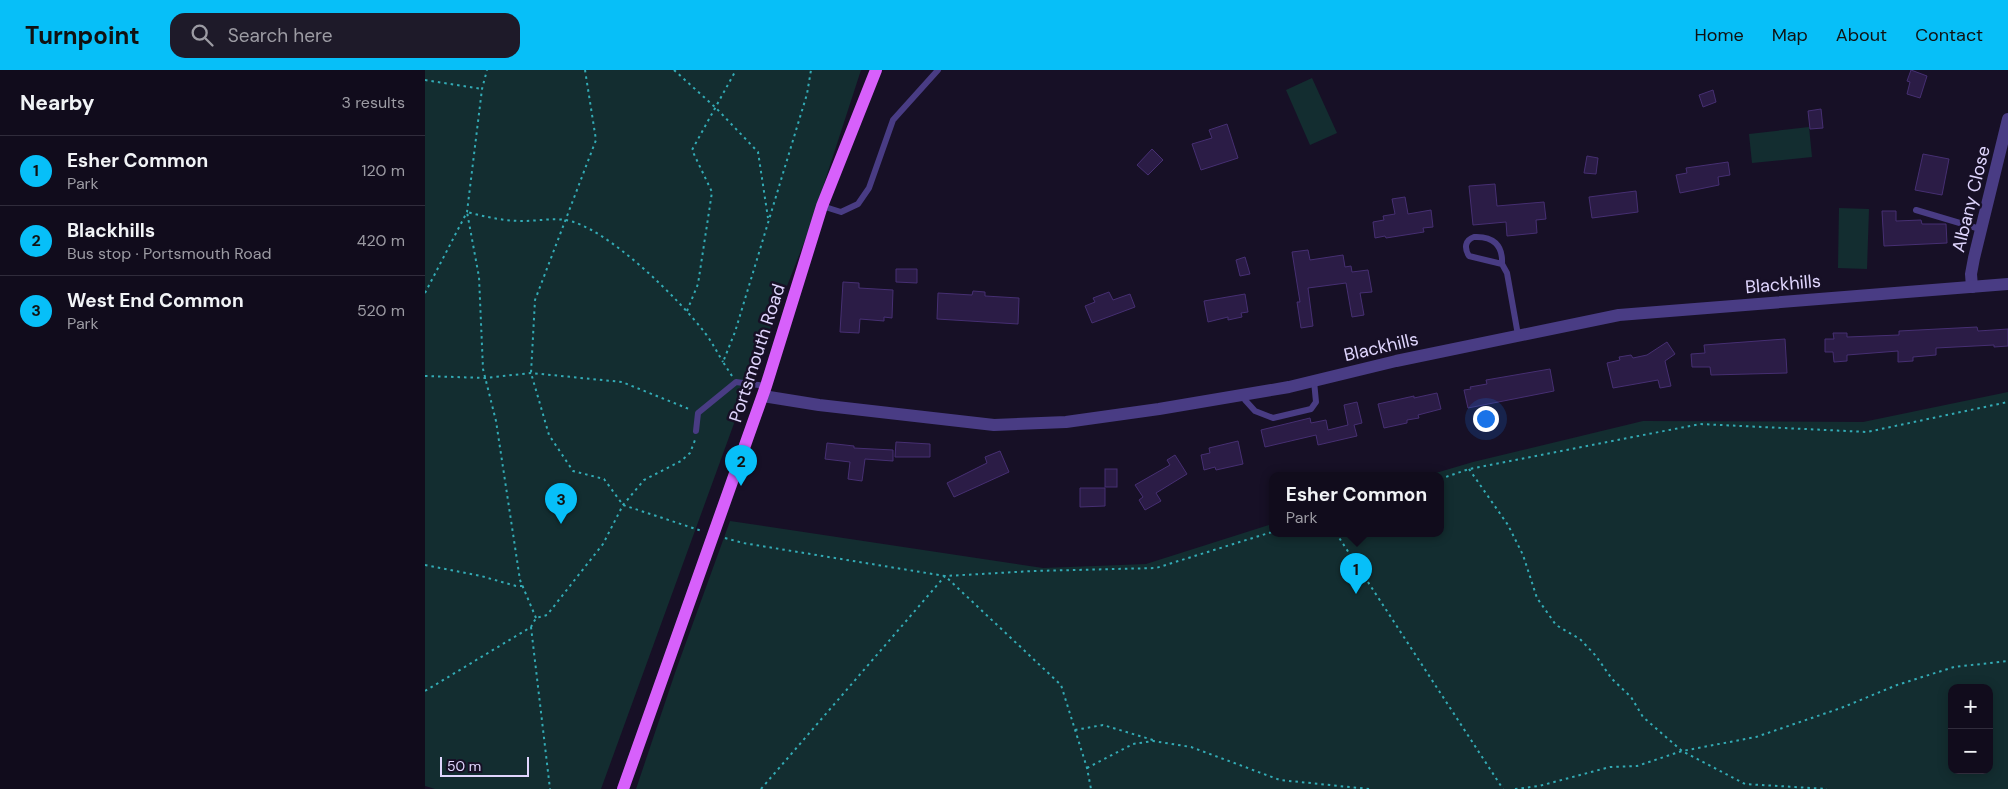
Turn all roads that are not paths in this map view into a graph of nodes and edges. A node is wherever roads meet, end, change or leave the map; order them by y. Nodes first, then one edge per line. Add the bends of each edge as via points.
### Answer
1 (876, 70) edge
2 (938, 70) edge
3 (2008, 119) edge
4 (822, 206) junction
5 (1917, 210) dead end
6 (1980, 229) junction
7 (1502, 264) junction
8 (2008, 284) edge
9 (1972, 287) junction
10 (1518, 335) junction
11 (1314, 381) junction
12 (765, 391) junction
13 (1244, 395) junction
14 (696, 430) road end
15 (623, 789) edge

1 - 4 main road, Portsmouth Road
2 - 4 lane via 893,120 869,188 857,204 841,212
3 - 6 street, Albany Close
4 - 12 main road, Portsmouth Road
5 - 6 lane
6 - 9 street, Albany Close via 1971,274
7 - 7 lane via 1469,256 1467,242 1474,236 1489,238 1499,247
7 - 10 lane via 1507,273
8 - 9 street, Blackhills
9 - 10 street, Blackhills via 1641,313
10 - 11 street, Blackhills
11 - 13 street, Blackhills
11 - 13 lane via 1316,402 1311,409 1273,418 1255,411
12 - 13 street, Blackhills via 819,405 994,425 1066,422
12 - 14 lane via 736,382 699,413
12 - 15 main road, Portsmouth Road

